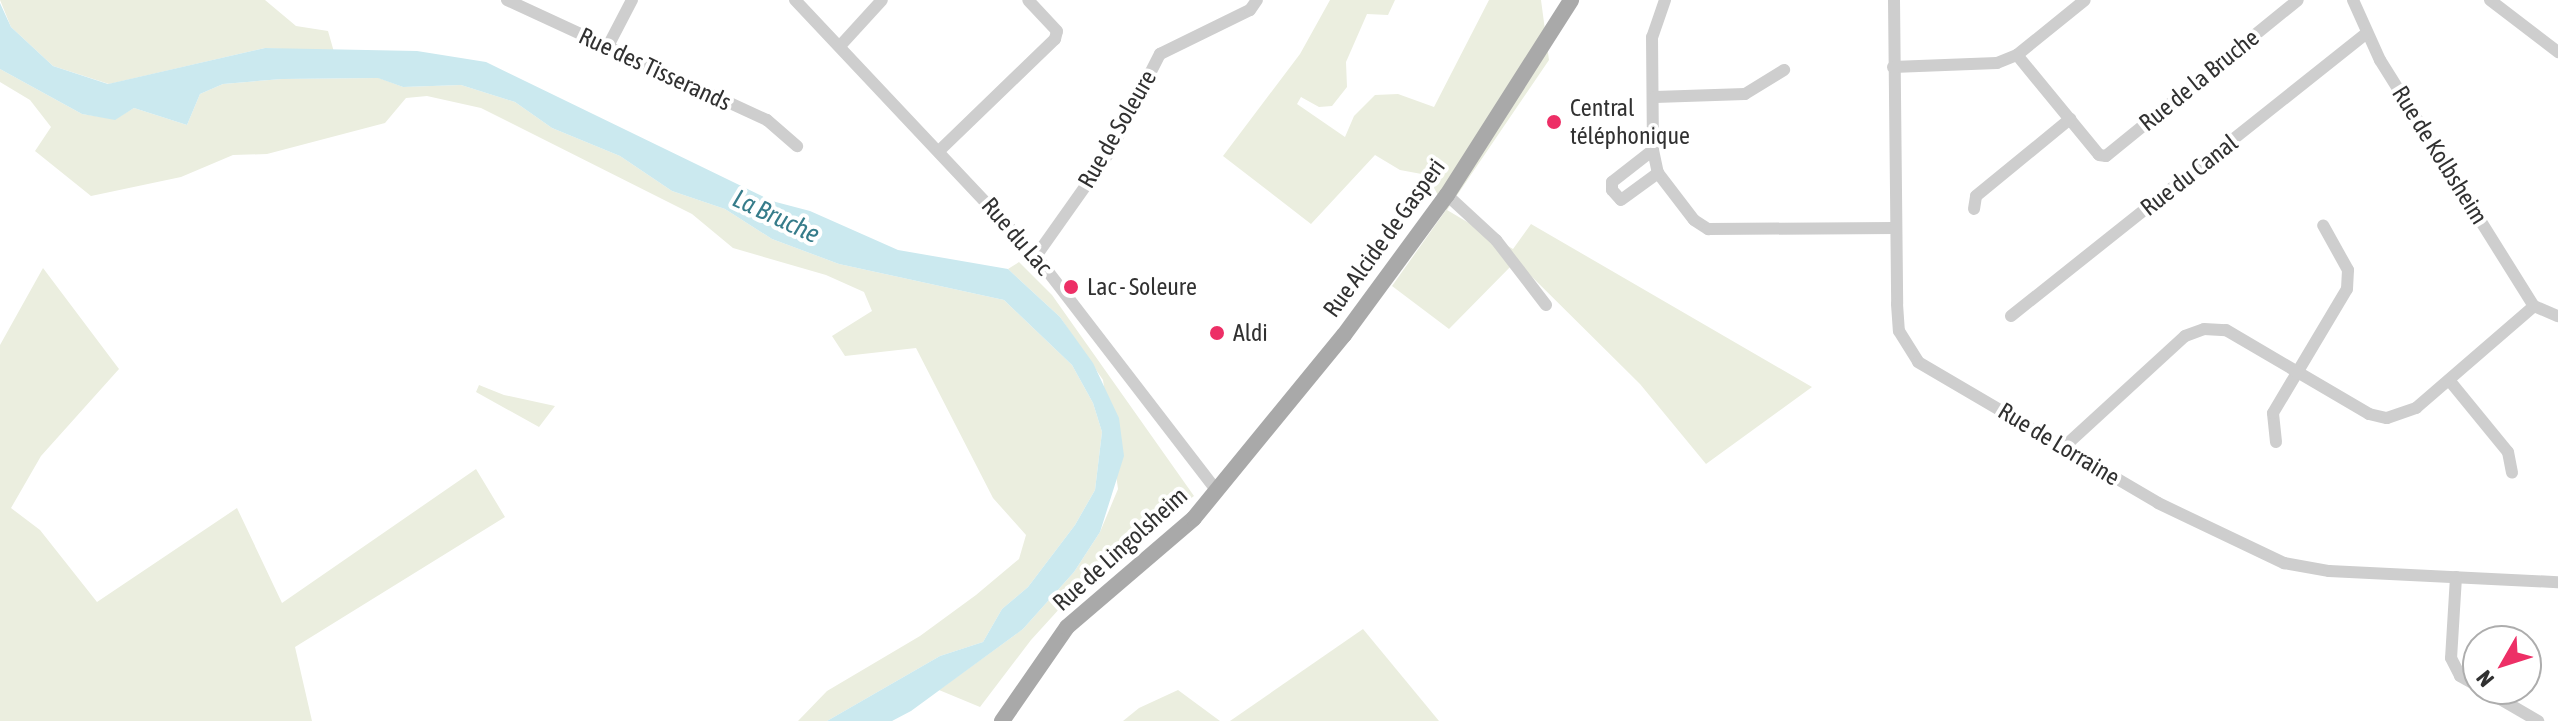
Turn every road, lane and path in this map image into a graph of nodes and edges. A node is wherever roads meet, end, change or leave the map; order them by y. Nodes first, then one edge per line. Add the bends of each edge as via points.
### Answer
1 (632, 0) edge
2 (795, 0) edge
3 (882, 0) edge
4 (1028, 0) edge
5 (1257, 0) edge
6 (1571, 0) edge
7 (1665, 0) edge
8 (1894, 0) edge
9 (2085, 0) edge
10 (2298, 0) edge
11 (2353, 0) edge
12 (2490, 0) edge
13 (514, 2) edge
14 (2366, 34) junction
15 (840, 46) junction
16 (607, 48) junction
17 (2558, 52) edge
18 (2017, 55) junction
19 (1893, 67) junction
20 (1784, 70) dead end
21 (1655, 97) junction
22 (2070, 119) junction
23 (797, 146) dead end
24 (940, 150) junction
25 (1653, 150) junction
26 (1658, 173) junction
27 (1447, 195) junction
28 (1974, 209) dead end
29 (2323, 225) dead end
30 (1895, 228) junction
31 (1036, 256) junction
32 (1546, 305) dead end
33 (2534, 306) junction
34 (2011, 316) dead end
35 (2558, 316) edge
36 (2297, 372) junction
37 (2449, 380) junction
38 (2276, 442) dead end
39 (2065, 446) junction
40 (2512, 473) dead end
41 (1217, 491) junction
42 (2456, 577) junction
43 (2558, 582) edge
44 (2462, 677) edge
45 (2510, 705) edge
46 (1002, 721) edge
47 (2538, 721) edge

1 - 16 street
2 - 15 street, Rue du Lac
3 - 15 street
4 - 24 street via 1057,31 1055,39
5 - 31 street, Rue de Soleure via 1250,10 1160,54 1111,150
6 - 27 main road, Rue Alcide de Gasperi
7 - 21 street via 1652,37
8 - 19 street, Rue de Lorraine
9 - 18 street
10 - 22 street, Rue de la Bruche via 2106,156 2099,155
11 - 14 street, Rue de Kolbsheim
12 - 17 street
13 - 16 street, Rue des Tisserands
14 - 33 street, Rue de Kolbsheim
14 - 34 street, Rue du Canal
15 - 24 street, Rue du Lac
16 - 23 street, Rue des Tisserands via 767,120
18 - 19 street via 1982,65
18 - 22 street
19 - 30 street, Rue de Lorraine
20 - 21 street via 1745,94
21 - 25 street
22 - 28 street via 1976,196
24 - 31 street, Rue du Lac
25 - 26 street
25 - 26 street via 1612,182 1612,190 1621,200
26 - 30 street via 1708,229
27 - 32 street via 1496,240
27 - 41 main road, Rue Alcide de Gasperi via 1383,285
29 - 36 street via 2348,270 2347,289
30 - 39 street, Rue de Lorraine via 1899,331 1918,362
31 - 41 street, Rue du Lac
33 - 35 street
33 - 37 street
36 - 37 street via 2369,414 2387,418 2416,408
36 - 38 street via 2273,413
36 - 39 street via 2226,330 2204,329 2185,336
37 - 40 street via 2508,452
39 - 42 street, Rue de Lorraine via 2158,503 2284,563 2329,571
41 - 46 main road, Rue de Lingolsheim via 1177,534 1067,627
42 - 43 street, Rue de Lorraine
42 - 44 street via 2451,658
45 - 47 street

